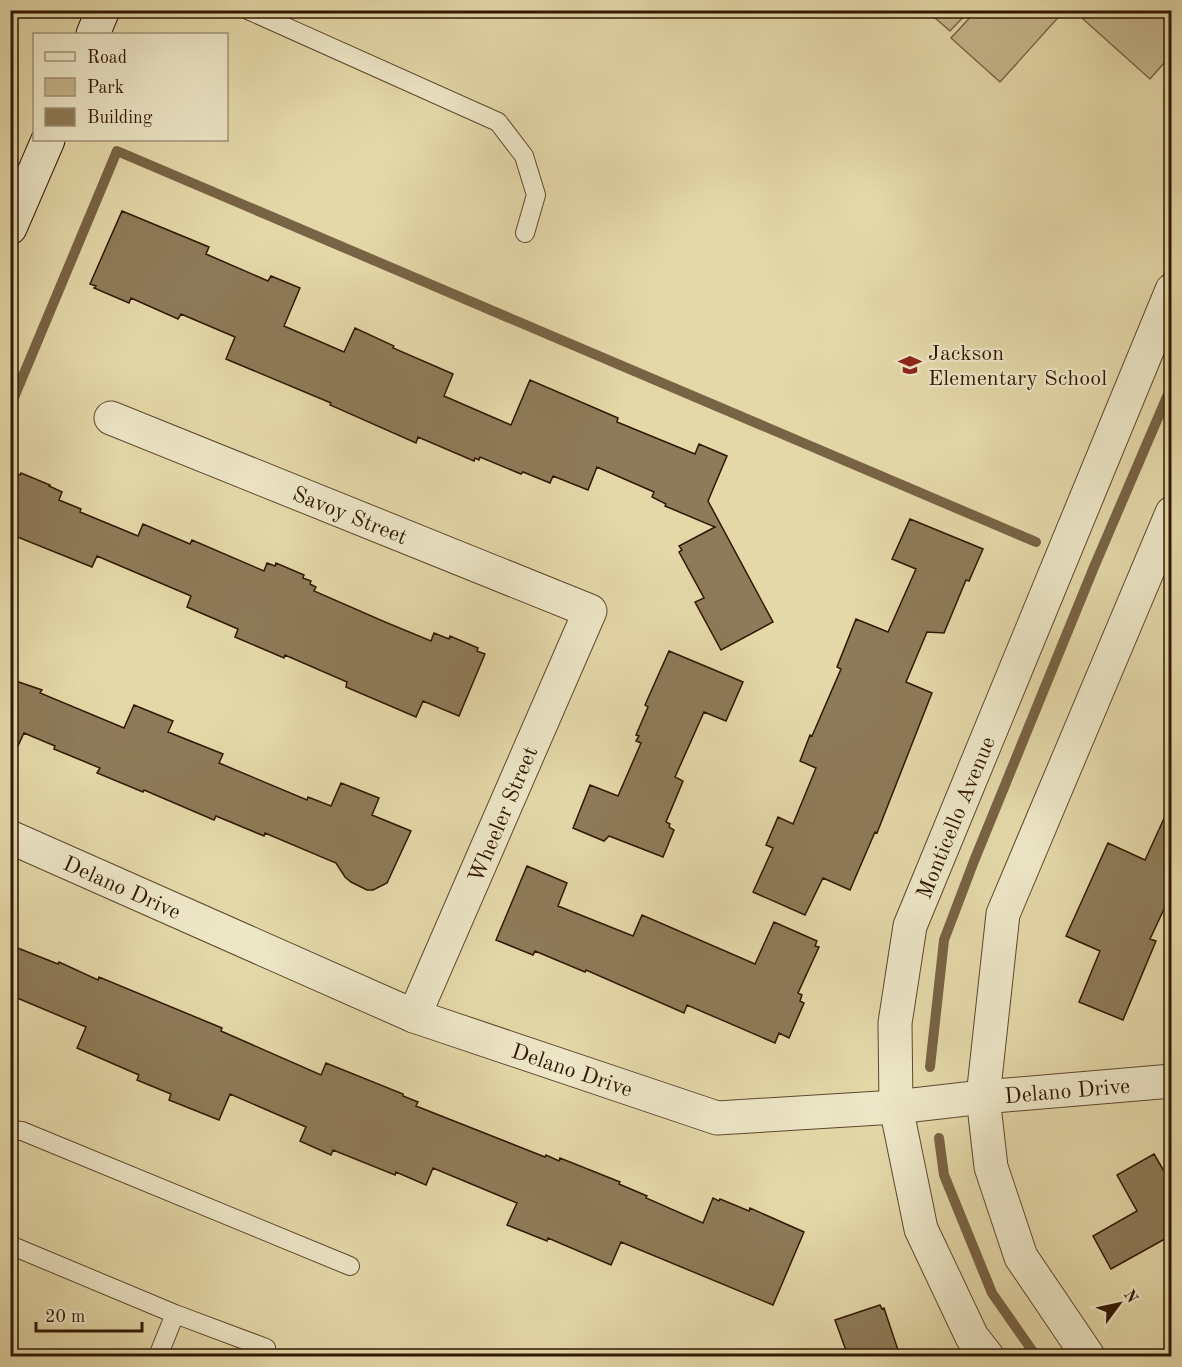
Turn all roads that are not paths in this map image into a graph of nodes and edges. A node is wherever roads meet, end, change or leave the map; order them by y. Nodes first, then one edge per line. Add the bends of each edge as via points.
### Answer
1 (104, 10) edge
2 (248, 10) edge
3 (93, 33) edge
4 (47, 141) edge
5 (19, 187) edge
6 (10, 228) edge
7 (525, 233) dead end
8 (1172, 290) edge
9 (111, 418) dead end
10 (1172, 513) edge
11 (590, 611) joint
12 (10, 837) edge
13 (414, 1016) junction
14 (1172, 1081) edge
15 (983, 1097) junction
16 (896, 1107) junction
17 (10, 1130) edge
18 (10, 1245) edge
19 (350, 1266) dead end
20 (175, 1314) junction
21 (158, 1356) edge
22 (264, 1356) edge
23 (987, 1356) edge
24 (1088, 1356) edge

1 - 3 street
2 - 7 lane via 498,122 524,156 536,195
4 - 5 street
5 - 6 street
8 - 16 street, Monticello Avenue via 910,926 895,1023
9 - 11 street, Savoy Street
10 - 15 street via 1003,914
11 - 13 street, Wheeler Street
12 - 13 street, Delano Drive
13 - 16 street, Delano Drive via 717,1118
14 - 15 street, Delano Drive
15 - 16 street, Delano Drive
15 - 24 street via 991,1167 1021,1257
16 - 23 street, Monticello Avenue via 921,1229 972,1337
17 - 19 lane via 22,1131
18 - 20 lane
20 - 21 lane
20 - 22 lane via 266,1348

